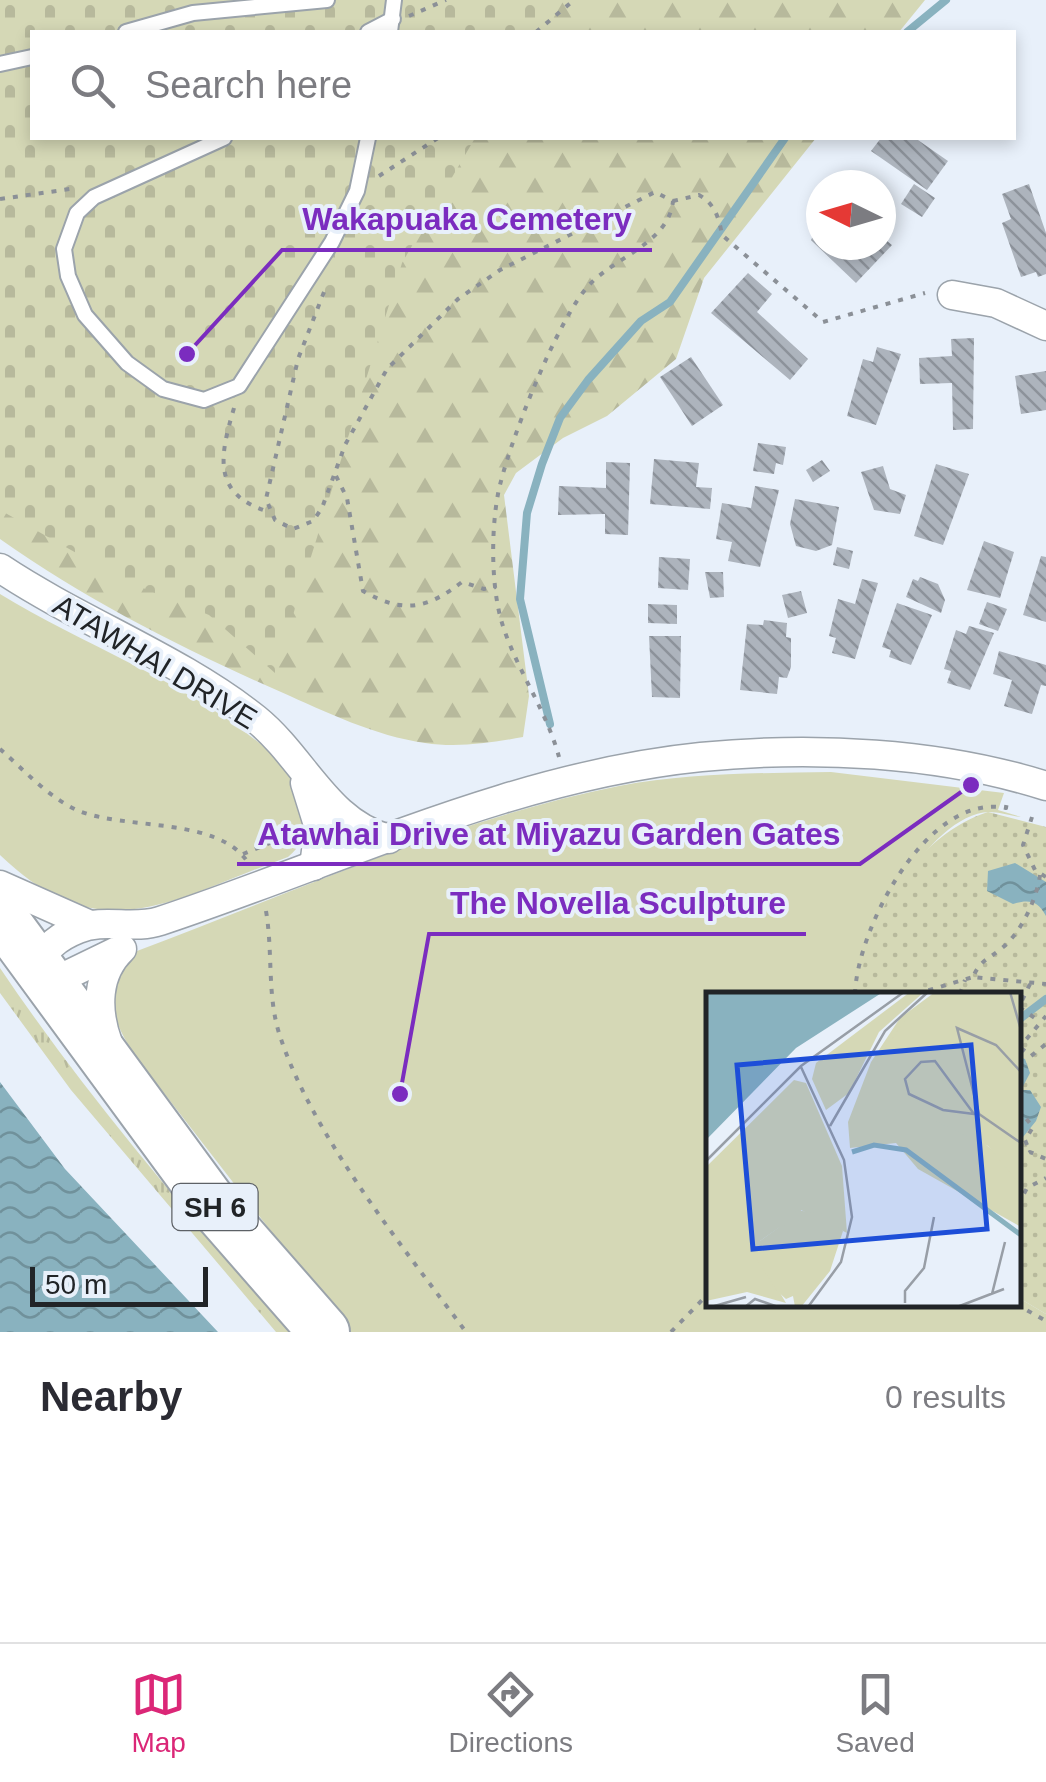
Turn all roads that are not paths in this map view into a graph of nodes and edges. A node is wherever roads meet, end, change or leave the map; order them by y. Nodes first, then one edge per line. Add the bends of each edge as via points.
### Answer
1 (327, 0) edge
2 (394, 0) edge
3 (392, 26) edge
4 (133, 30) edge
5 (30, 57) edge
6 (0, 64) edge
7 (219, 140) edge
8 (368, 140) edge
9 (939, 294) road end
10 (1046, 326) edge
11 (0, 568) edge
12 (301, 766) junction
13 (1046, 786) edge
14 (389, 839) junction
15 (314, 866) junction
16 (0, 885) edge
17 (0, 915) edge
18 (154, 923) junction
19 (90, 925) junction
20 (119, 950) junction
21 (42, 976) junction
22 (126, 1089) junction
23 (324, 1332) edge

1 - 4 lane via 193,13
2 - 3 lane
5 - 6 lane
7 - 8 lane via 121,182 77,213 64,250 86,314 127,364 163,389 204,400 239,386 332,242 358,191
9 - 10 street via 996,303
11 - 12 street, ATAWHAI DRIVE via 240,708
12 - 14 street, ATAWHAI DRIVE via 343,817
12 - 15 street, ATAWHAI DRIVE via 319,828
13 - 14 street via 980,768 785,754 690,758 566,780
14 - 15 street
15 - 18 street
16 - 19 street
17 - 21 highway, SH 6
18 - 19 street
18 - 20 street
19 - 21 street via 51,944 40,964
20 - 21 street via 60,979
20 - 22 street via 104,975 99,1006
21 - 22 highway, SH 6
22 - 23 highway, SH 6 via 213,1205

